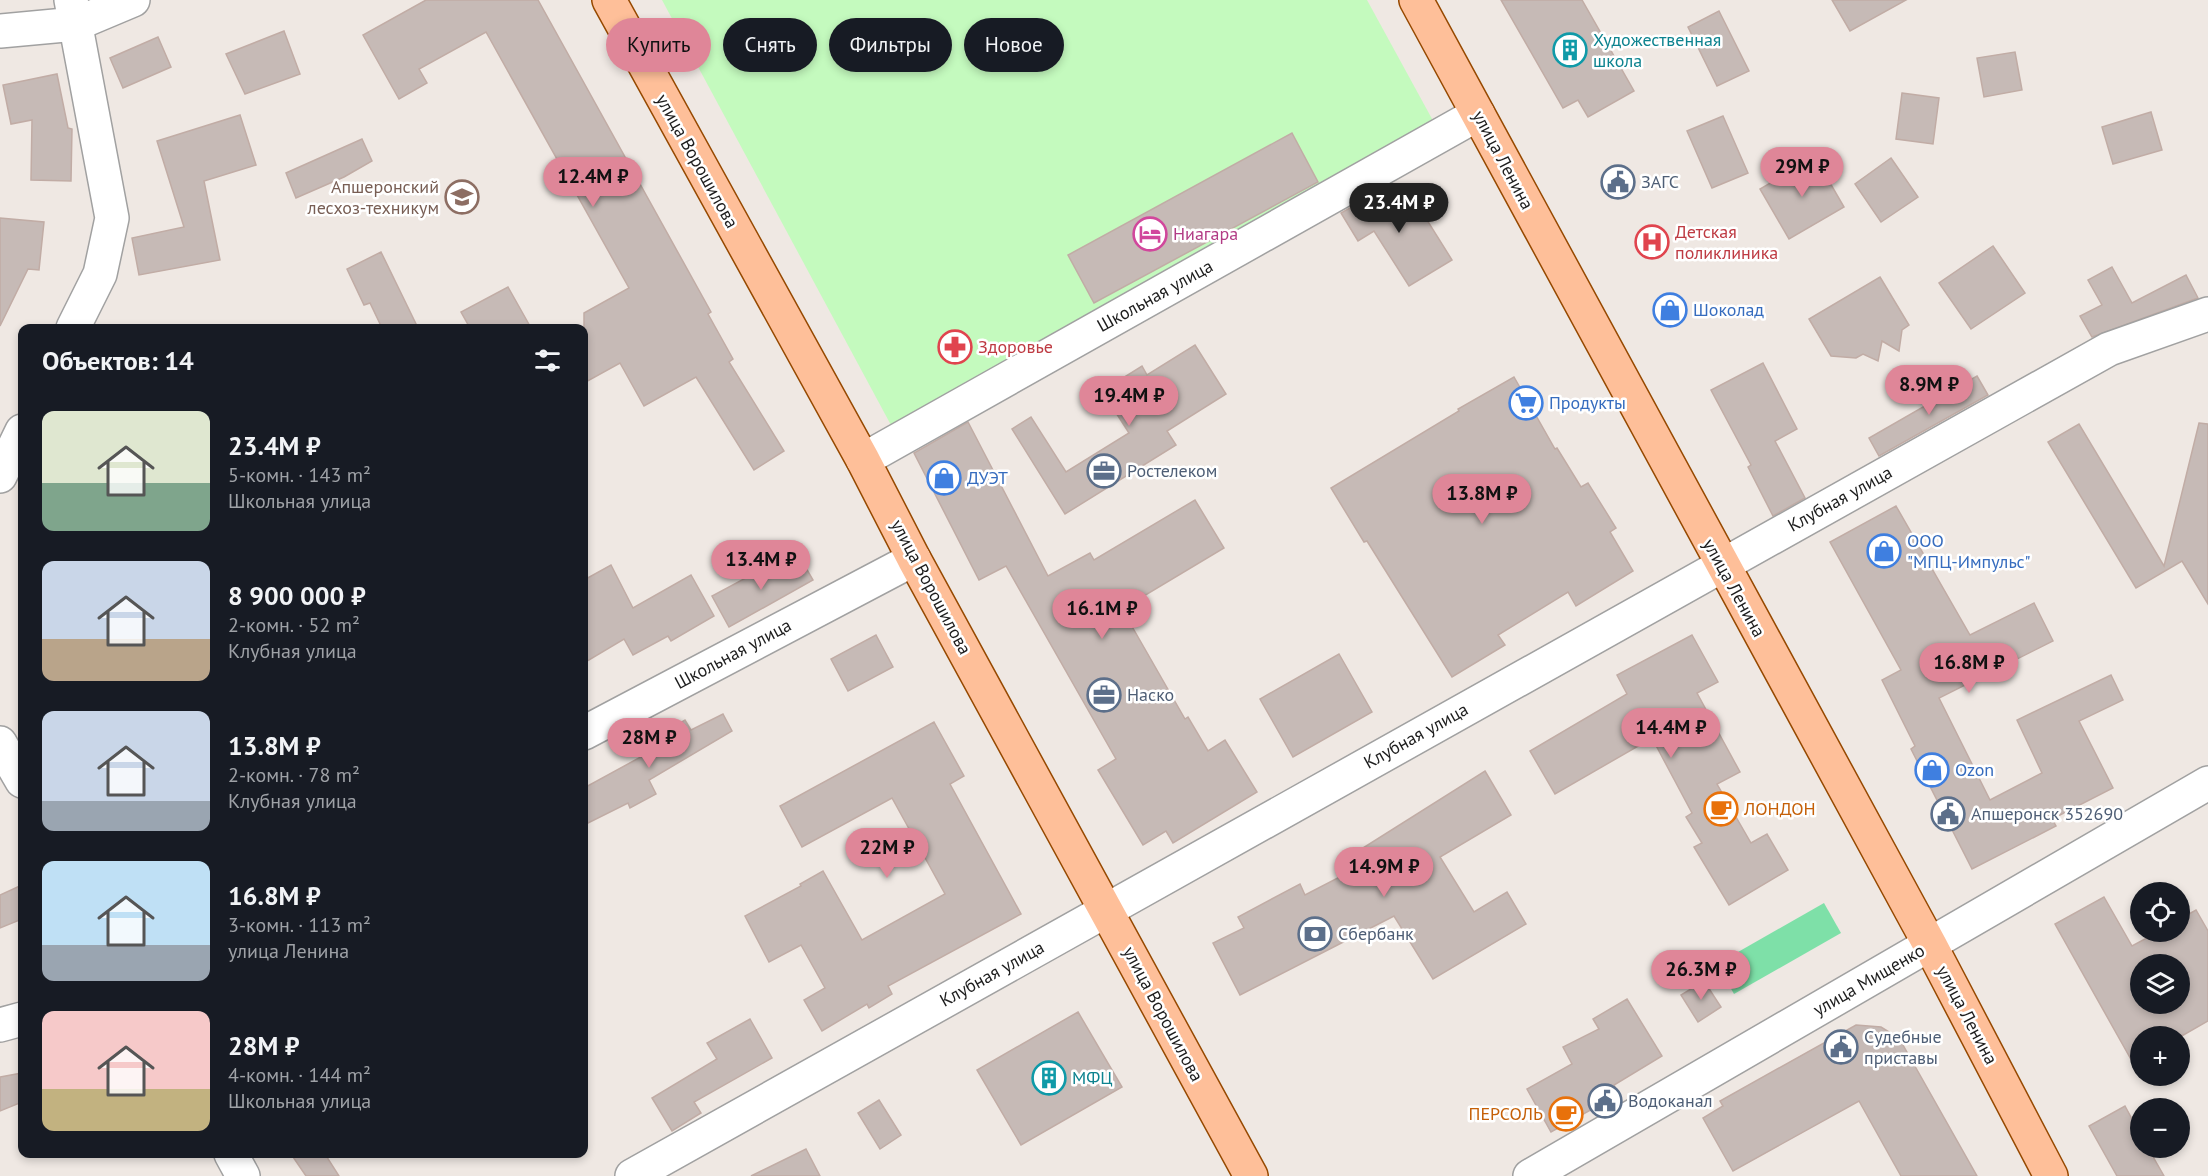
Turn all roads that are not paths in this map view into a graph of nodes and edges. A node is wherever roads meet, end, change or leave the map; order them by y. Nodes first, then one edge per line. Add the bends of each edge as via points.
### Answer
1 (134, 0) edge
2 (609, 0) edge
3 (1416, 0) edge
4 (73, 12) edge
5 (0, 31) edge
6 (1478, 114) junction
7 (2208, 314) edge
8 (75, 324) edge
9 (18, 439) edge
10 (863, 460) junction
11 (0, 476) edge
12 (914, 559) junction
13 (1721, 565) junction
14 (588, 731) edge
15 (0, 743) edge
16 (18, 774) edge
17 (2208, 783) edge
18 (1107, 910) junction
19 (1930, 945) junction
20 (18, 1021) edge
21 (0, 1025) edge
22 (233, 1158) edge
23 (243, 1176) edge
24 (632, 1176) edge
25 (1251, 1176) edge
26 (1530, 1176) edge
27 (2051, 1176) edge

1 - 4 street
2 - 10 main road, улица Ворошилова
3 - 6 main road, улица Ленина
4 - 5 street
4 - 8 street via 112,218 100,274
6 - 10 street, Школьная улица
6 - 13 main road, улица Ленина
7 - 13 street, Клубная улица via 2109,349
9 - 11 street
10 - 12 main road, улица Ворошилова
12 - 14 street, Школьная улица
12 - 18 main road, улица Ворошилова
13 - 18 street, Клубная улица
13 - 19 main road, улица Ленина
15 - 16 street
17 - 19 street, улица Мищенко
18 - 24 street, Клубная улица
18 - 25 main road, улица Ворошилова
19 - 26 street, улица Мищенко
19 - 27 main road, улица Ленина
20 - 21 street
22 - 23 street

